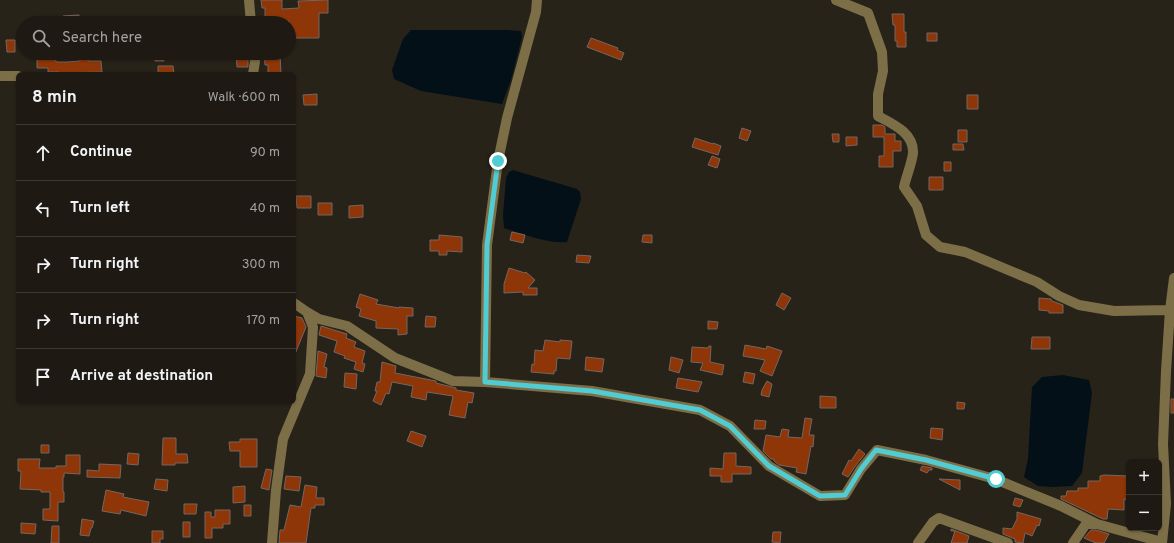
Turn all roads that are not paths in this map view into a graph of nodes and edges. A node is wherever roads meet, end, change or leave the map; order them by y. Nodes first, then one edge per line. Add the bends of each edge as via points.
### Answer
1 (249, 0) edge
2 (537, 0) edge
3 (836, 0) edge
4 (250, 16) edge
5 (255, 60) edge
6 (253, 72) edge
7 (0, 76) edge
8 (16, 76) edge
9 (1174, 278) edge
10 (296, 304) edge
11 (1170, 310) junction
12 (307, 312) junction
13 (485, 382) junction
14 (1097, 524) junction
15 (1162, 542) edge
16 (272, 543) edge
17 (918, 543) edge
18 (1008, 543) edge
19 (1073, 543) edge

1 - 4 street
2 - 13 street via 498,161 487,245
3 - 11 street via 868,13 882,52 883,71 878,94 878,116 899,127 910,140 913,153 904,187 916,206 926,235 940,247 966,252 1037,282 1079,306 1114,311
5 - 6 street
7 - 8 street
9 - 11 street
10 - 12 street
11 - 15 street via 1163,444 1166,504
12 - 13 street via 319,320 347,326 395,358 453,382
12 - 16 street via 313,327 310,374 283,439
13 - 14 street via 592,391 700,410 730,426 769,466 820,496 845,495 876,450 926,460 996,479
14 - 15 street
14 - 19 street via 1086,524
17 - 18 street via 933,522 939,518

